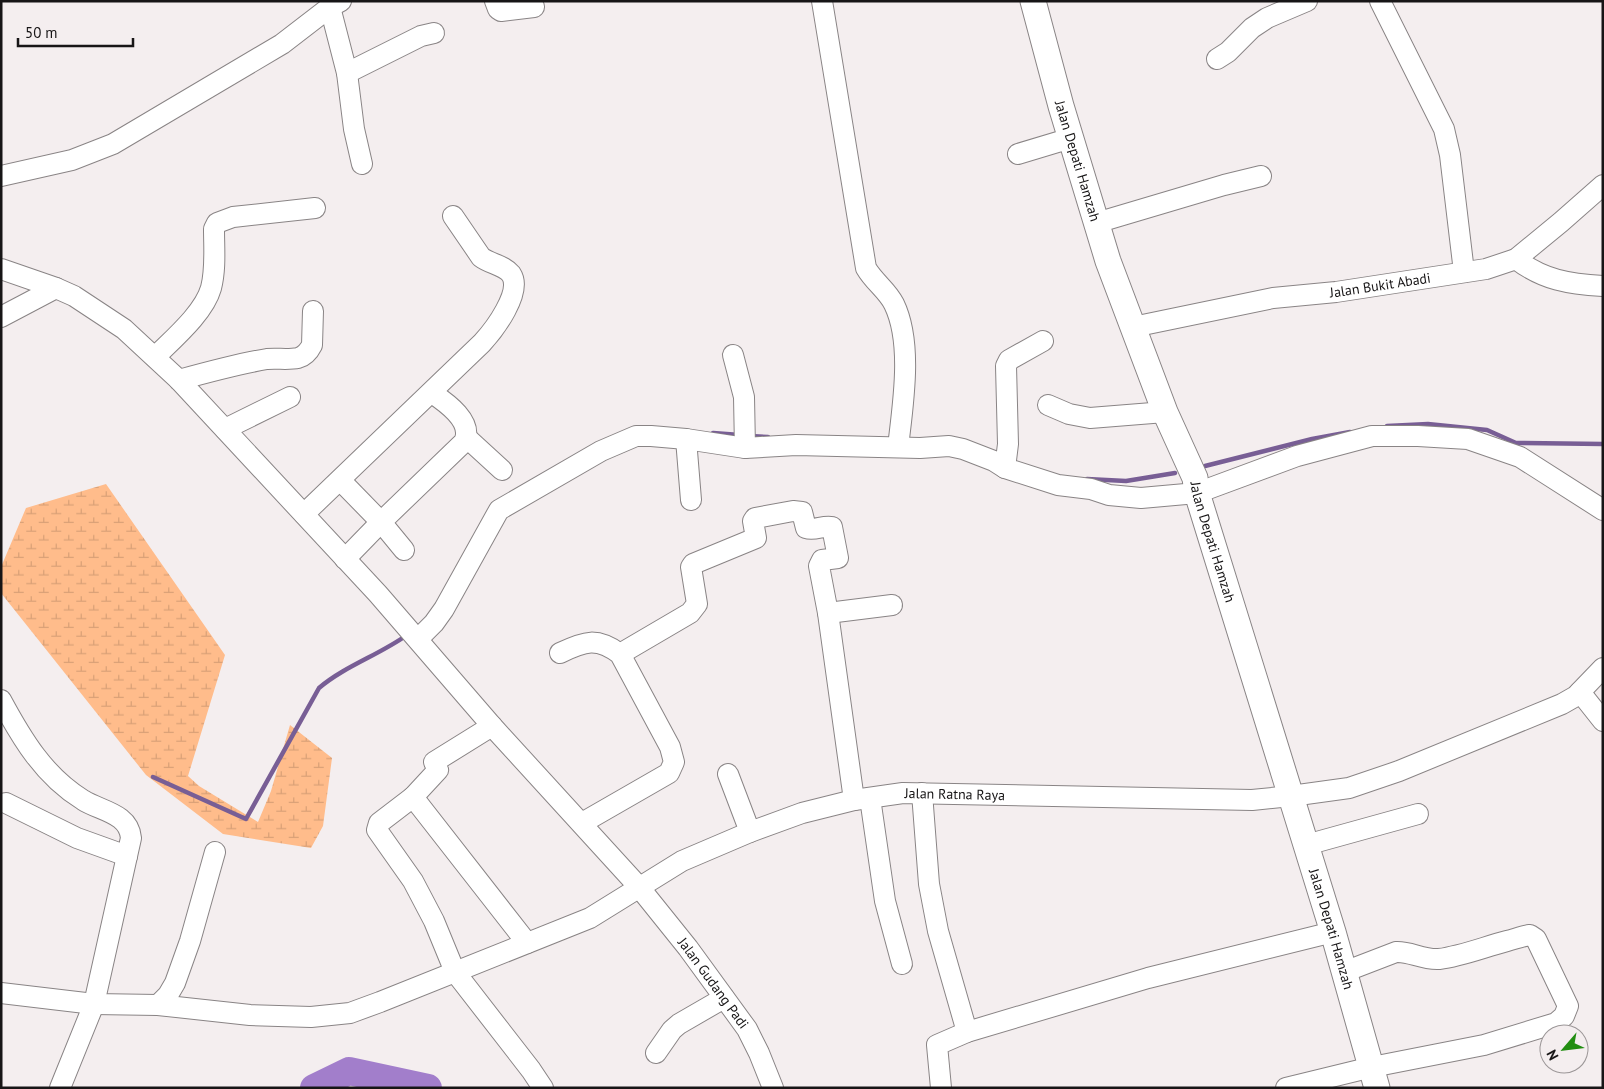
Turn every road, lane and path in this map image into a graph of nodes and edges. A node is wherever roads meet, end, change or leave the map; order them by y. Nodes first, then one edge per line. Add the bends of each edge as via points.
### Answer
1 (495, 1) edge
2 (822, 1) edge
3 (1033, 1) edge
4 (1307, 1) edge
5 (1380, 1) edge
6 (335, 4) edge
7 (534, 6) dead end
8 (434, 33) dead end
9 (1217, 59) dead end
10 (347, 73) junction
11 (1071, 138) junction
12 (1018, 154) dead end
13 (362, 164) dead end
14 (1, 176) edge
15 (1261, 176) dead end
16 (1603, 185) edge
17 (316, 208) dead end
18 (453, 216) dead end
19 (1096, 223) junction
20 (1516, 259) junction
21 (1, 269) edge
22 (1464, 272) junction
23 (1603, 286) edge
24 (56, 288) junction
25 (313, 311) dead end
26 (1, 317) edge
27 (1133, 326) junction
28 (1043, 341) dead end
29 (733, 355) dead end
30 (155, 357) junction
31 (179, 380) junction
32 (432, 393) junction
33 (290, 397) dead end
34 (1048, 405) dead end
35 (1166, 412) junction
36 (225, 429) junction
37 (745, 435) junction
38 (899, 436) junction
39 (466, 437) junction
40 (686, 439) junction
41 (1007, 458) junction
42 (502, 470) dead end
43 (340, 480) junction
44 (1197, 493) junction
45 (691, 500) dead end
46 (1603, 510) edge
47 (304, 514) junction
48 (381, 522) junction
49 (404, 550) dead end
50 (345, 559) junction
51 (892, 605) dead end
52 (828, 613) junction
53 (411, 631) junction
54 (560, 654) dead end
55 (620, 654) junction
56 (1603, 668) edge
57 (1580, 692) junction
58 (1, 700) edge
59 (1603, 721) edge
60 (492, 726) junction
61 (728, 774) dead end
62 (922, 793) junction
63 (1291, 796) junction
64 (413, 797) junction
65 (862, 799) junction
66 (6, 802) dead end
67 (1418, 814) dead end
68 (582, 823) junction
69 (750, 832) junction
70 (1306, 845) junction
71 (215, 852) dead end
72 (127, 856) junction
73 (639, 887) junction
74 (1333, 932) junction
75 (527, 943) junction
76 (902, 964) dead end
77 (456, 972) junction
78 (1344, 972) junction
79 (1, 994) edge
80 (724, 998) junction
81 (94, 1004) junction
82 (158, 1005) junction
83 (967, 1032) junction
84 (656, 1053) dead end
85 (1375, 1078) edge
86 (60, 1088) edge
87 (542, 1088) edge
88 (773, 1088) edge
89 (941, 1088) edge
90 (1286, 1088) edge

1 - 7 street via 501,11
2 - 38 street via 866,268 895,305 902,328 906,354
3 - 11 main road, Jalan Depati Hamzah
4 - 9 street via 1267,18
5 - 22 street via 1444,129
6 - 10 street
6 - 14 street via 282,44 113,144 72,160
8 - 10 street via 421,36
10 - 13 street
11 - 12 street
11 - 19 main road, Jalan Depati Hamzah
15 - 19 street
16 - 20 street, Jalan Bukit Abadi
17 - 30 street via 233,217 217,223 211,287 207,298
18 - 32 street via 481,257 510,274 514,290 490,335
19 - 27 main road, Jalan Depati Hamzah
20 - 22 street, Jalan Bukit Abadi via 1486,270
20 - 23 street via 1545,277
21 - 24 street, Jalan Gudang Padi
22 - 27 street, Jalan Bukit Abadi via 1336,292 1273,298
24 - 26 street
24 - 30 street, Jalan Gudang Padi via 124,329
25 - 31 street via 312,345 299,358 236,365
27 - 35 main road, Jalan Depati Hamzah
28 - 41 street via 1009,360 1006,366
29 - 37 street via 744,397
30 - 31 street, Jalan Gudang Padi
31 - 36 street, Jalan Gudang Padi
32 - 39 street via 455,412 466,429
32 - 43 street
33 - 36 street
34 - 35 street via 1090,418
35 - 44 main road, Jalan Depati Hamzah via 1195,478
36 - 47 street, Jalan Gudang Padi
37 - 38 street via 796,445
37 - 40 street
38 - 41 street via 920,448 949,446 994,461
39 - 42 street
39 - 48 street
40 - 45 street
40 - 53 street via 636,436 624,440 507,504 490,525 444,610 434,623
41 - 44 street via 1058,486 1141,498
43 - 47 street
43 - 48 street
44 - 46 street via 1297,456 1372,436 1418,436 1468,439 1520,456
44 - 63 main road, Jalan Depati Hamzah
47 - 50 street, Jalan Gudang Padi
48 - 49 street
48 - 50 street
50 - 53 street, Jalan Gudang Padi
51 - 52 street
52 - 55 street via 820,566 822,560 838,558 832,527 806,528 802,512 755,518 756,538 693,564 697,604 690,613
52 - 65 street
53 - 60 street, Jalan Gudang Padi
54 - 55 street via 581,643 598,643
55 - 68 street via 670,747 674,762 669,773
56 - 57 street, Jalan Ratna Raya
57 - 59 street
57 - 63 street, Jalan Ratna Raya via 1548,710 1400,771 1349,788
58 - 72 street via 34,755 63,786 84,801 123,819 128,825 131,838
60 - 64 street via 434,762 438,770
60 - 68 street, Jalan Gudang Padi
61 - 69 street
62 - 63 street, Jalan Ratna Raya via 1252,800
62 - 65 street, Jalan Ratna Raya
62 - 83 street via 929,884 938,931
63 - 70 main road, Jalan Depati Hamzah
64 - 75 street
64 - 77 street via 379,823 377,830 413,881
65 - 69 street, Jalan Ratna Raya via 802,813
65 - 76 street
66 - 72 street via 77,838
67 - 70 street
68 - 73 street, Jalan Gudang Padi
69 - 73 street, Jalan Ratna Raya via 682,861
70 - 74 main road, Jalan Depati Hamzah
71 - 82 street via 175,983
72 - 81 street
73 - 75 street, Jalan Ratna Raya via 590,918
73 - 80 street, Jalan Gudang Padi
74 - 78 main road, Jalan Depati Hamzah
74 - 83 street via 1148,978
75 - 77 street, Jalan Ratna Raya
77 - 82 street, Jalan Ratna Raya via 350,1013 311,1018
77 - 87 street
78 - 85 main road, Jalan Depati Hamzah
78 - 85 street via 1396,952 1437,959 1530,936 1536,939 1568,1006 1556,1023
79 - 81 street, Jalan Ratna Raya
80 - 84 street via 679,1024
80 - 88 street, Jalan Gudang Padi via 747,1029
81 - 82 street, Jalan Ratna Raya
81 - 86 street
83 - 89 street via 937,1045
85 - 90 street

